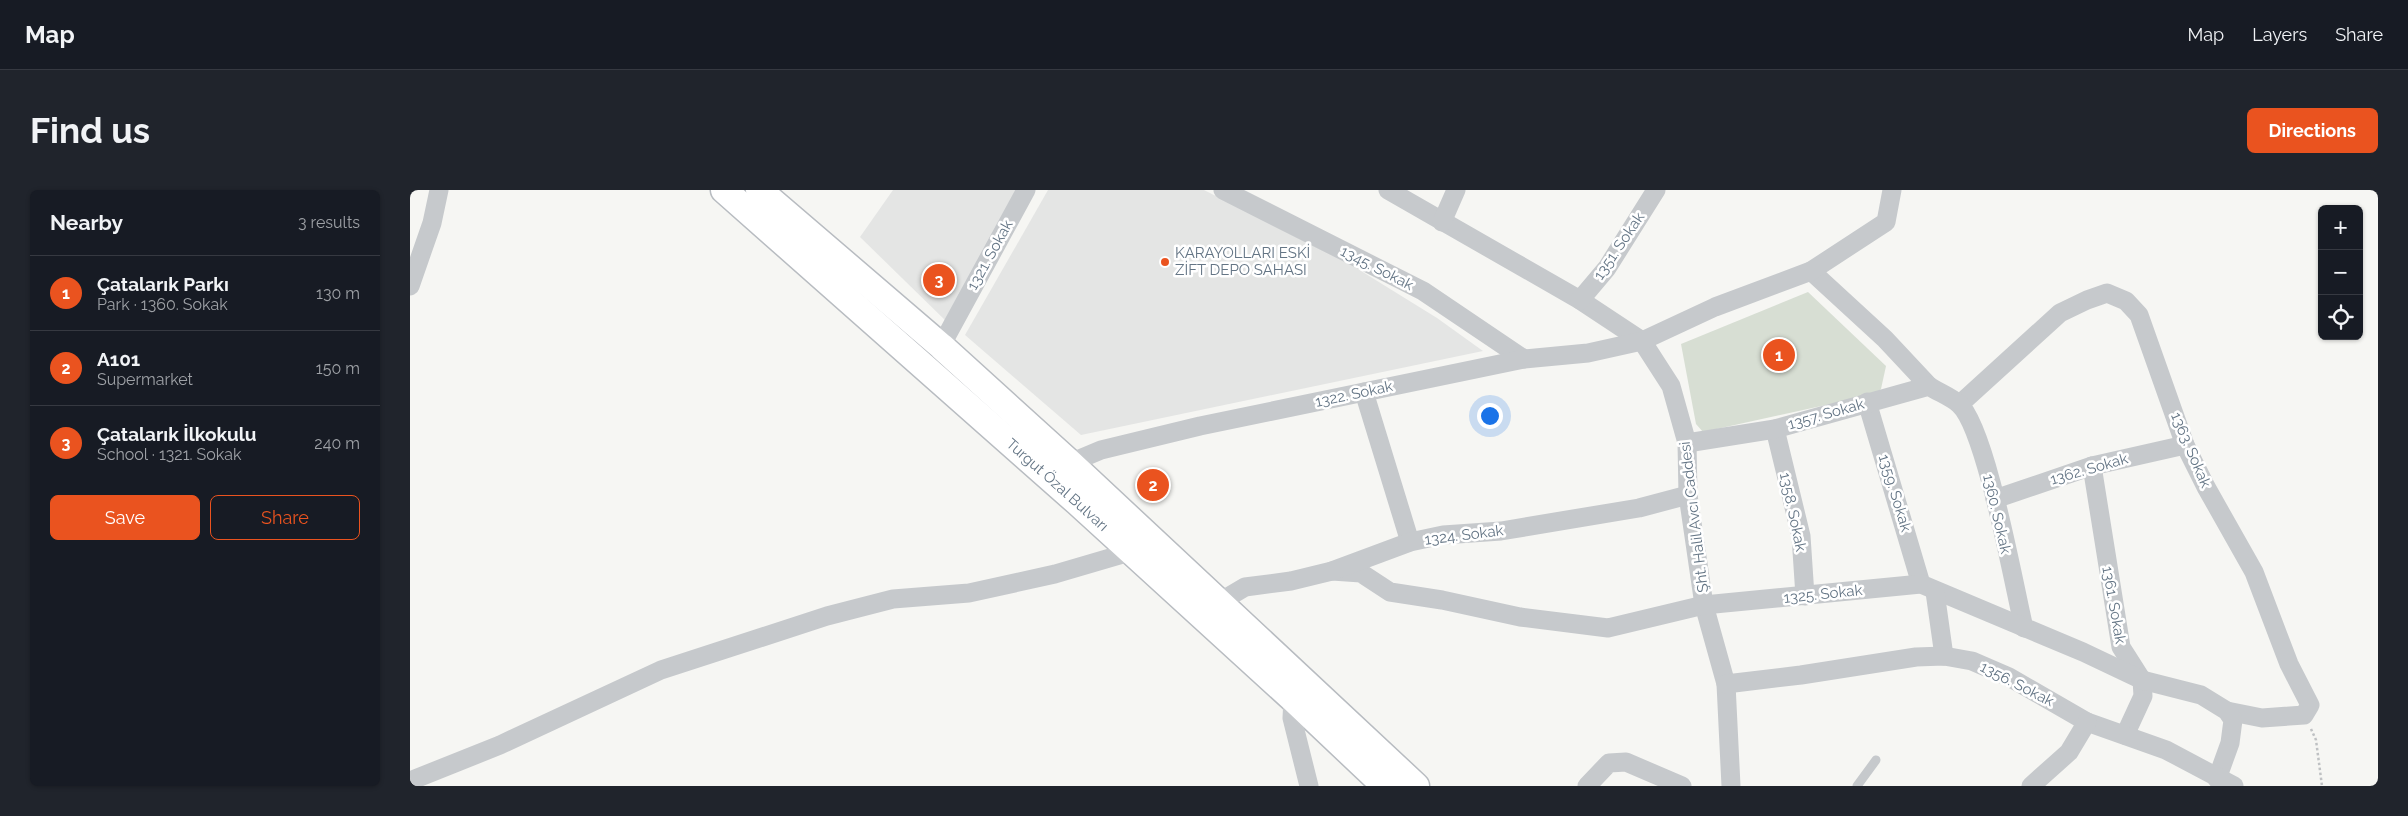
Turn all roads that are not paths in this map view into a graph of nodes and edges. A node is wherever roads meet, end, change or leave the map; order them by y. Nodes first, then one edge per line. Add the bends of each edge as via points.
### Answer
1 (439, 190) edge
2 (724, 190) edge
3 (1026, 190) edge
4 (1223, 190) edge
5 (1388, 190) edge
6 (1456, 190) edge
7 (1656, 190) edge
8 (1892, 190) edge
9 (772, 194) edge
10 (1442, 222) junction
11 (1810, 271) junction
12 (410, 286) edge
13 (1580, 300) junction
14 (1642, 341) junction
15 (940, 346) junction
16 (1524, 359) junction
17 (1929, 386) junction
18 (1364, 392) junction
19 (1867, 402) junction
20 (1960, 404) junction
21 (1775, 429) junction
22 (1687, 443) junction
23 (2185, 444) junction
24 (1070, 463) junction
25 (2092, 466) junction
26 (1688, 495) junction
27 (1995, 499) junction
28 (1410, 542) junction
29 (1130, 552) junction
30 (1332, 570) junction
31 (1928, 588) junction
32 (1805, 596) junction
33 (1218, 603) junction
34 (1704, 605) junction
35 (2024, 628) junction
36 (1944, 656) junction
37 (2142, 680) junction
38 (1726, 684) junction
39 (1293, 699) junction
40 (2227, 711) junction
41 (2087, 722) junction
42 (2125, 735) junction
43 (1876, 760) dead end
44 (2217, 779) junction
45 (410, 781) edge
46 (1309, 786) edge
47 (1385, 786) edge
48 (1416, 786) edge
49 (1586, 786) edge
50 (1682, 786) edge
51 (1731, 786) edge
52 (1857, 786) edge
53 (2031, 786) edge
54 (2234, 786) edge

1 - 12 street via 432,223
2 - 29 main road, Turgut Özal Bulvarı
3 - 15 street, 1321. Sokak
4 - 16 street, 1345. Sokak via 1423,291
5 - 10 street, Şht. Halil Avcı Caddesi
6 - 10 street
7 - 13 street, 1351. Sokak via 1607,268
8 - 11 street via 1886,222
9 - 15 main road, Turgut Özal Bulvarı
10 - 13 street, Şht. Halil Avcı Caddesi
11 - 14 street via 1715,307
11 - 17 street via 1885,338
13 - 14 street, Şht. Halil Avcı Caddesi
14 - 16 street, 1322. Sokak via 1588,353
14 - 22 street, Şht. Halil Avcı Caddesi via 1671,386
15 - 24 main road, Turgut Özal Bulvarı
16 - 18 street, 1322. Sokak
17 - 19 street, 1357. Sokak
17 - 20 street
18 - 24 street, 1322. Sokak via 1101,450
18 - 28 street
19 - 21 street, 1357. Sokak
19 - 31 street, 1359. Sokak
20 - 23 street, 1363. Sokak via 2060,314 2087,300 2108,294 2126,301 2139,315
20 - 27 street, 1360. Sokak via 1973,427
21 - 22 street, 1357. Sokak
21 - 32 street, 1358. Sokak via 1801,536
22 - 26 street, Şht. Halil Avcı Caddesi
23 - 25 street, 1362. Sokak
23 - 40 street, 1363. Sokak via 2254,572 2289,664 2310,705 2304,715 2262,718
24 - 33 main road, Turgut Özal Bulvarı
25 - 27 street, 1362. Sokak
25 - 37 street, 1361. Sokak via 2121,647
26 - 28 street, 1324. Sokak via 1639,508
26 - 34 street, Şht. Halil Avcı Caddesi
27 - 35 street, 1360. Sokak
28 - 30 street, 1324. Sokak
29 - 39 main road, Turgut Özal Bulvarı
29 - 45 street via 1055,574 969,592 893,599 827,616 662,670 500,745
30 - 33 street, 1324. Sokak via 1290,581 1245,587
30 - 34 street, 1325. Sokak via 1361,573 1390,592 1577,626 1608,628
31 - 32 street, 1325. Sokak
31 - 35 street, 1325. Sokak
31 - 36 street, 1359. Sokak
32 - 34 street, 1325. Sokak
33 - 48 main road, Turgut Özal Bulvarı
34 - 38 street, Şht. Halil Avcı Caddesi
35 - 37 street, 1325. Sokak
36 - 38 street, 1356. Sokak via 1898,659
36 - 41 street, 1356. Sokak via 1972,661 2009,677
37 - 40 street, 1325. Sokak via 2201,695
37 - 42 street via 2143,696
38 - 51 street, Şht. Halil Avcı Caddesi
39 - 46 street via 1292,718
39 - 47 main road, Turgut Özal Bulvarı
40 - 44 street via 2233,720 2230,743
41 - 42 street, 1356. Sokak
41 - 53 street via 2069,752
42 - 44 street, 1356. Sokak via 2166,750
43 - 52 lane
44 - 54 street, 1356. Sokak
49 - 50 street via 1609,763 1626,762

